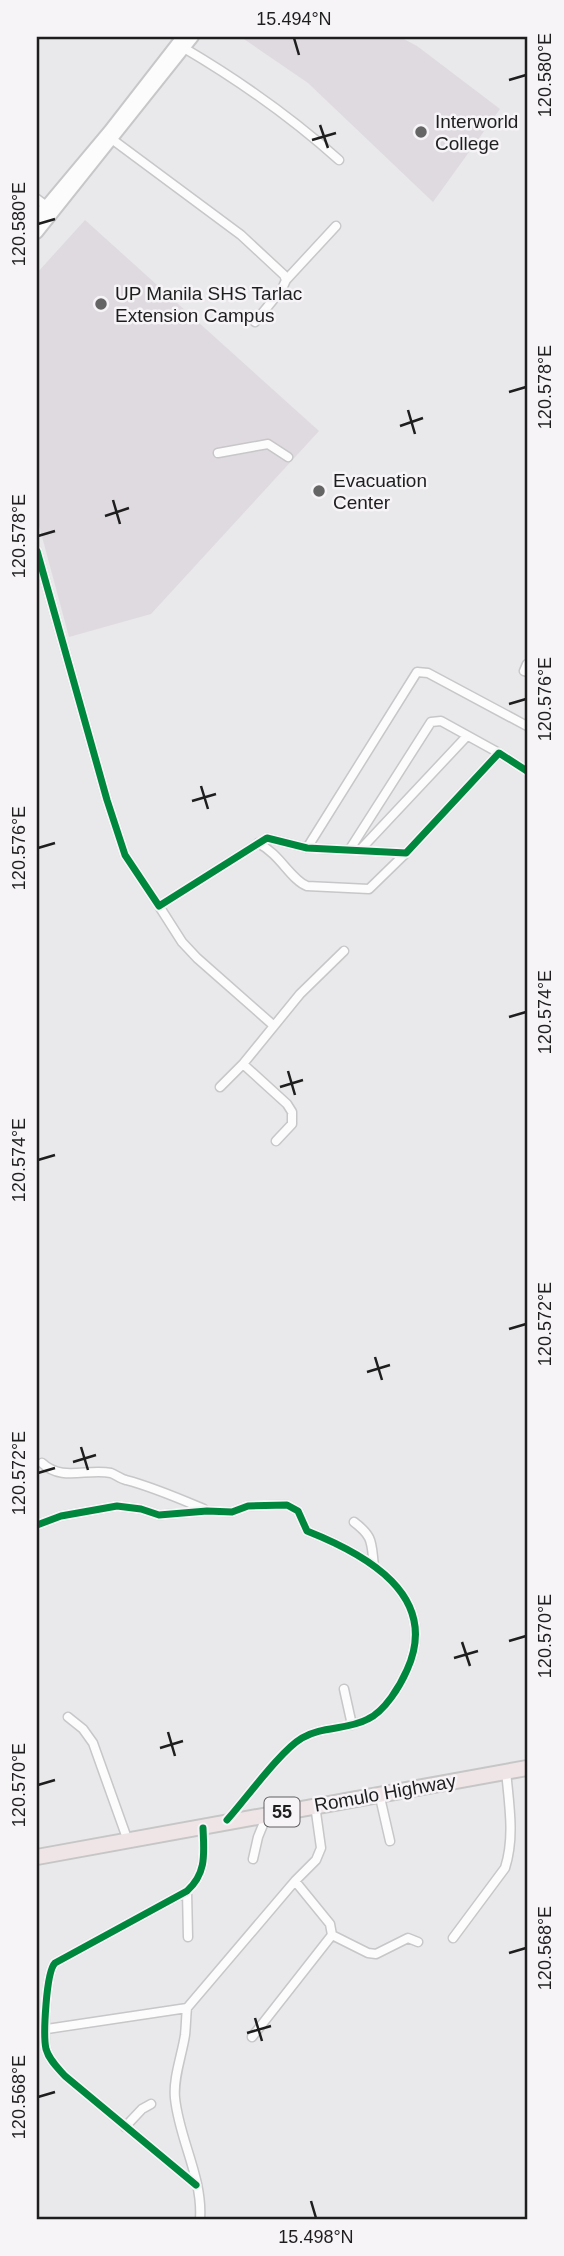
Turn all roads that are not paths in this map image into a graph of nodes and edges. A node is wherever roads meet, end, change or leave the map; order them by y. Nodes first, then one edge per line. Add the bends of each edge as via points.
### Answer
1 (193, 37) edge
2 (183, 42) edge
3 (109, 137) junction
4 (339, 160) dead end
5 (45, 206) edge
6 (37, 217) edge
7 (336, 226) dead end
8 (38, 230) edge
9 (286, 280) junction
10 (255, 322) dead end
11 (218, 453) dead end
12 (288, 457) dead end
13 (37, 551) edge
14 (527, 664) edge
15 (527, 673) edge
16 (527, 726) edge
17 (467, 736) junction
18 (499, 753) junction
19 (526, 766) edge
20 (258, 843) junction
21 (293, 846) junction
22 (307, 848) junction
23 (350, 849) junction
24 (360, 850) junction
25 (406, 853) junction
26 (279, 857) junction
27 (159, 906) junction
28 (344, 951) dead end
29 (273, 1025) junction
30 (243, 1064) junction
31 (220, 1087) dead end
32 (276, 1140) dead end
33 (42, 1463) dead end
34 (207, 1511) junction
35 (354, 1522) dead end
36 (37, 1525) edge
37 (374, 1566) junction
38 (344, 1689) dead end
39 (68, 1717) dead end
40 (352, 1725) junction
41 (527, 1768) edge
42 (506, 1771) junction
43 (379, 1793) junction
44 (315, 1805) junction
45 (267, 1815) junction
46 (227, 1821) junction
47 (203, 1828) junction
48 (128, 1841) junction
49 (390, 1841) dead end
50 (37, 1857) edge
51 (253, 1859) dead end
52 (295, 1881) junction
53 (187, 1891) junction
54 (332, 1935) junction
55 (188, 1937) dead end
56 (453, 1938) dead end
57 (418, 1942) dead end
58 (187, 2008) junction
59 (47, 2029) junction
60 (252, 2037) dead end
61 (151, 2105) dead end
62 (125, 2127) junction
63 (196, 2185) junction
64 (200, 2219) edge

1 - 2 main road
2 - 3 main road
2 - 4 street
3 - 5 main road
3 - 9 street via 241,235
5 - 6 main road
5 - 8 main road
7 - 9 street
9 - 10 street
11 - 12 street via 268,444
13 - 27 street via 121,844
14 - 15 street
16 - 22 street via 417,671
17 - 18 street
17 - 23 street via 441,721 431,722
17 - 24 street
18 - 19 street
18 - 25 street
20 - 21 street via 271,838
20 - 26 street
20 - 27 street
21 - 22 street
21 - 26 street
22 - 23 street
23 - 24 street
24 - 25 street
25 - 26 street via 366,890 304,886
27 - 29 street via 197,958
28 - 29 street
29 - 30 street
30 - 31 street
30 - 32 street via 292,1112 292,1124
33 - 34 street via 70,1475 111,1474
34 - 36 street via 159,1515 117,1506
34 - 37 street via 287,1506 298,1511 307,1531
35 - 37 street via 371,1538
37 - 40 street via 398,1586 409,1605 416,1631 414,1656 399,1689 370,1719
38 - 40 street
39 - 48 street via 83,1729 99,1754
40 - 46 street via 303,1737
41 - 42 highway, Romulo Highway / 55
42 - 43 highway, Romulo Highway / 55
42 - 56 street via 511,1836 505,1868
43 - 44 highway, Romulo Highway / 55
43 - 49 street
44 - 45 highway, Romulo Highway / 55
44 - 52 street via 320,1854
45 - 46 highway, Romulo Highway / 55
45 - 51 street
46 - 47 highway, Romulo Highway / 55
47 - 48 highway, Romulo Highway / 55
47 - 53 street via 205,1861
48 - 50 highway, Romulo Highway / 55
52 - 54 street via 330,1924
52 - 58 street
53 - 55 street
53 - 59 street via 55,1963 50,1968
54 - 57 street via 376,1954 408,1938
54 - 60 street
58 - 59 street
58 - 63 street via 174,2096
59 - 62 street via 51,2060
61 - 62 street
62 - 63 street
63 - 64 street

